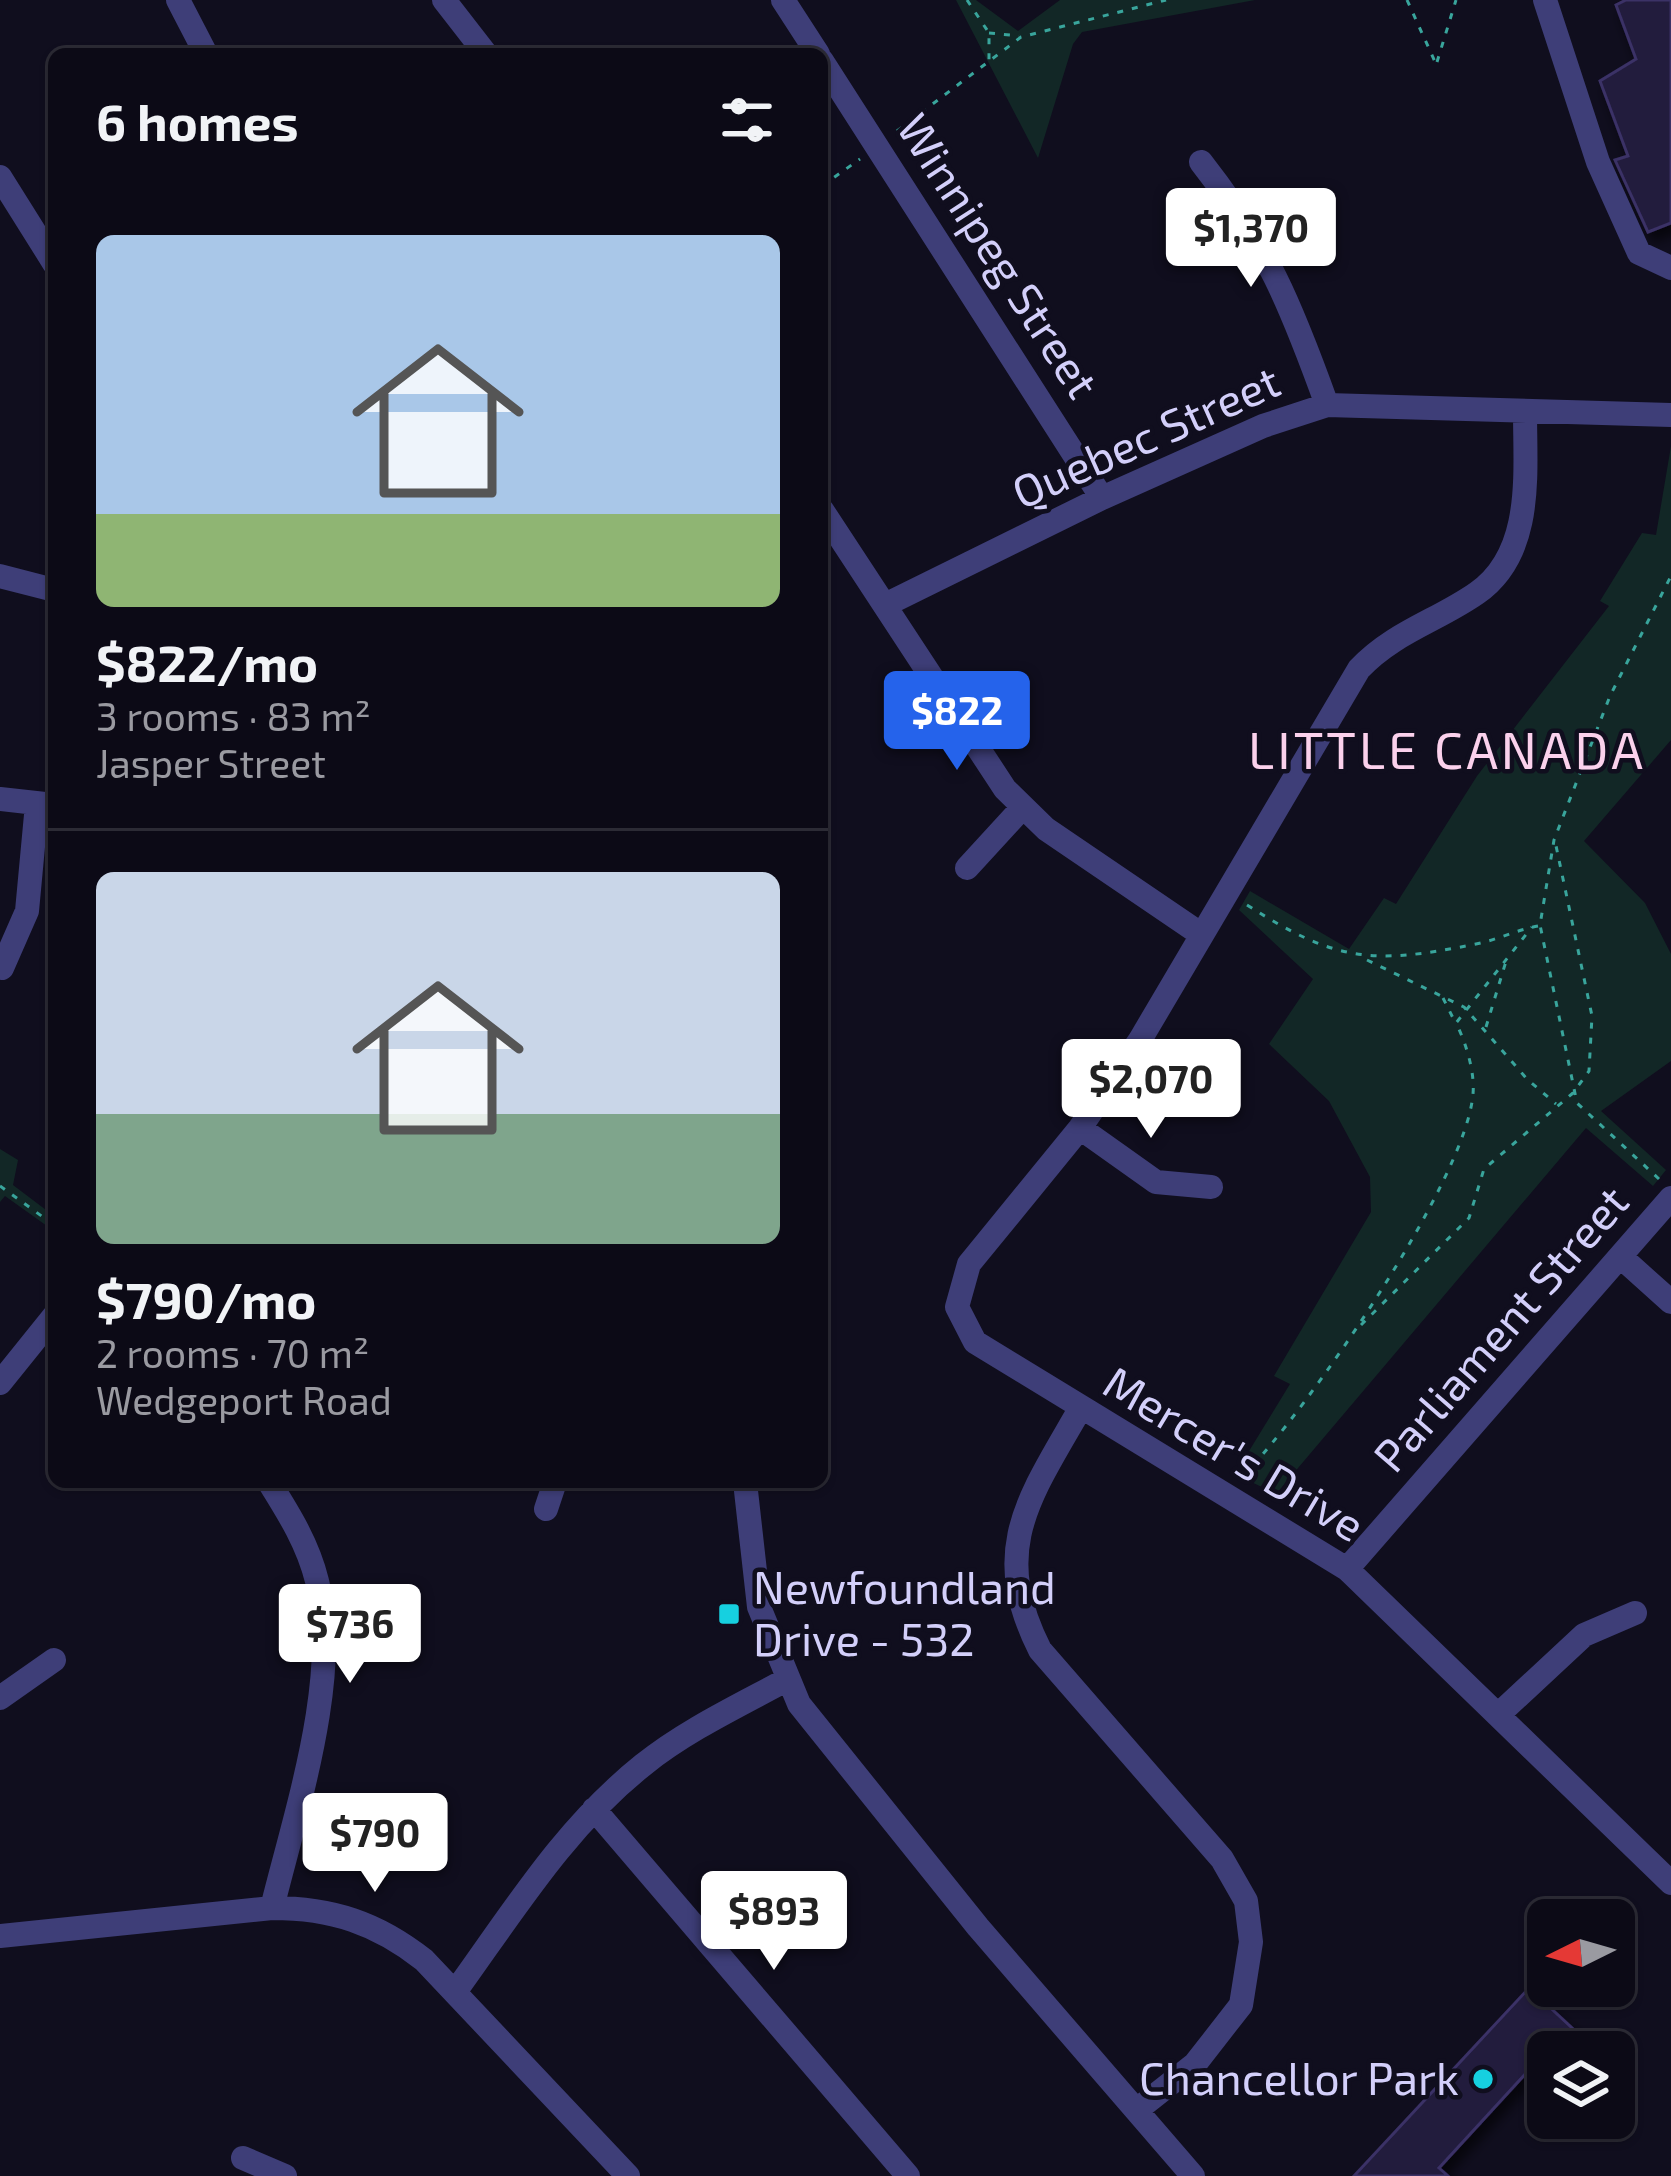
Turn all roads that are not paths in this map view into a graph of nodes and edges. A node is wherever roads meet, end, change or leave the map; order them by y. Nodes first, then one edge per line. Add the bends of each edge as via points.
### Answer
1 (178, 0) edge
2 (444, 0) edge
3 (783, 0) edge
4 (1545, 0) edge
5 (203, 48) edge
6 (482, 48) edge
7 (814, 48) edge
8 (828, 70) edge
9 (1201, 161) dead end
10 (0, 177) edge
11 (48, 253) edge
12 (1671, 268) edge
13 (1327, 405) junction
14 (1526, 412) junction
15 (1671, 415) edge
16 (1102, 498) junction
17 (828, 519) edge
18 (0, 576) edge
19 (48, 588) edge
20 (886, 605) junction
21 (0, 799) edge
22 (45, 804) edge
23 (1022, 808) junction
24 (967, 868) dead end
25 (1199, 933) junction
26 (2, 968) edge
27 (1080, 1128) junction
28 (1211, 1187) dead end
29 (1666, 1189) edge
30 (1622, 1258) junction
31 (1671, 1302) edge
32 (48, 1323) edge
33 (0, 1383) edge
34 (1080, 1409) junction
35 (273, 1488) edge
36 (553, 1488) edge
37 (746, 1488) edge
38 (546, 1509) dead end
39 (1347, 1569) junction
40 (1635, 1613) dead end
41 (54, 1660) dead end
42 (786, 1681) junction
43 (0, 1699) edge
44 (1499, 1714) junction
45 (594, 1809) junction
46 (1671, 1883) edge
47 (272, 1908) junction
48 (0, 1936) edge
49 (454, 1992) junction
50 (1138, 2109) junction
51 (243, 2158) dead end
52 (285, 2176) edge
53 (628, 2176) edge
54 (908, 2176) edge
55 (1193, 2176) edge

1 - 5 street
2 - 6 street
3 - 7 street, Winnipeg Street
4 - 12 street via 1598,162 1639,253
8 - 16 street, Winnipeg Street
9 - 13 street via 1269,259
10 - 11 street
13 - 14 street, Quebec Street
13 - 16 street, Quebec Street
14 - 15 street, Quebec Street
14 - 25 street via 1520,530 1505,567 1477,593 1381,646 1359,669
16 - 20 street, Quebec Street
17 - 20 street
18 - 19 street
20 - 23 street
21 - 22 street
22 - 26 street via 28,911
23 - 24 street
23 - 25 street
25 - 27 street
27 - 28 street via 1156,1182
27 - 34 street, Mercer's Drive via 969,1264 957,1307 975,1342
29 - 30 street, Parliament Street
30 - 31 street
30 - 39 street, Parliament Street
32 - 33 street
34 - 39 street, Mercer's Drive
34 - 50 street via 1016,1531 1013,1576 1022,1615 1040,1650 1222,1859 1246,1901 1251,1942 1241,2006 1223,2034
35 - 47 street via 318,1583 325,1648
36 - 38 street
37 - 42 street via 756,1593
39 - 44 street, Mercer's Drive
40 - 44 street via 1584,1635
41 - 43 street
42 - 45 street via 646,1762
42 - 50 street via 821,1737
44 - 46 street, Mercer's Drive
45 - 49 street
45 - 54 street
47 - 48 street
47 - 49 street via 314,1908 390,1933
49 - 53 street
50 - 55 street
51 - 52 street

